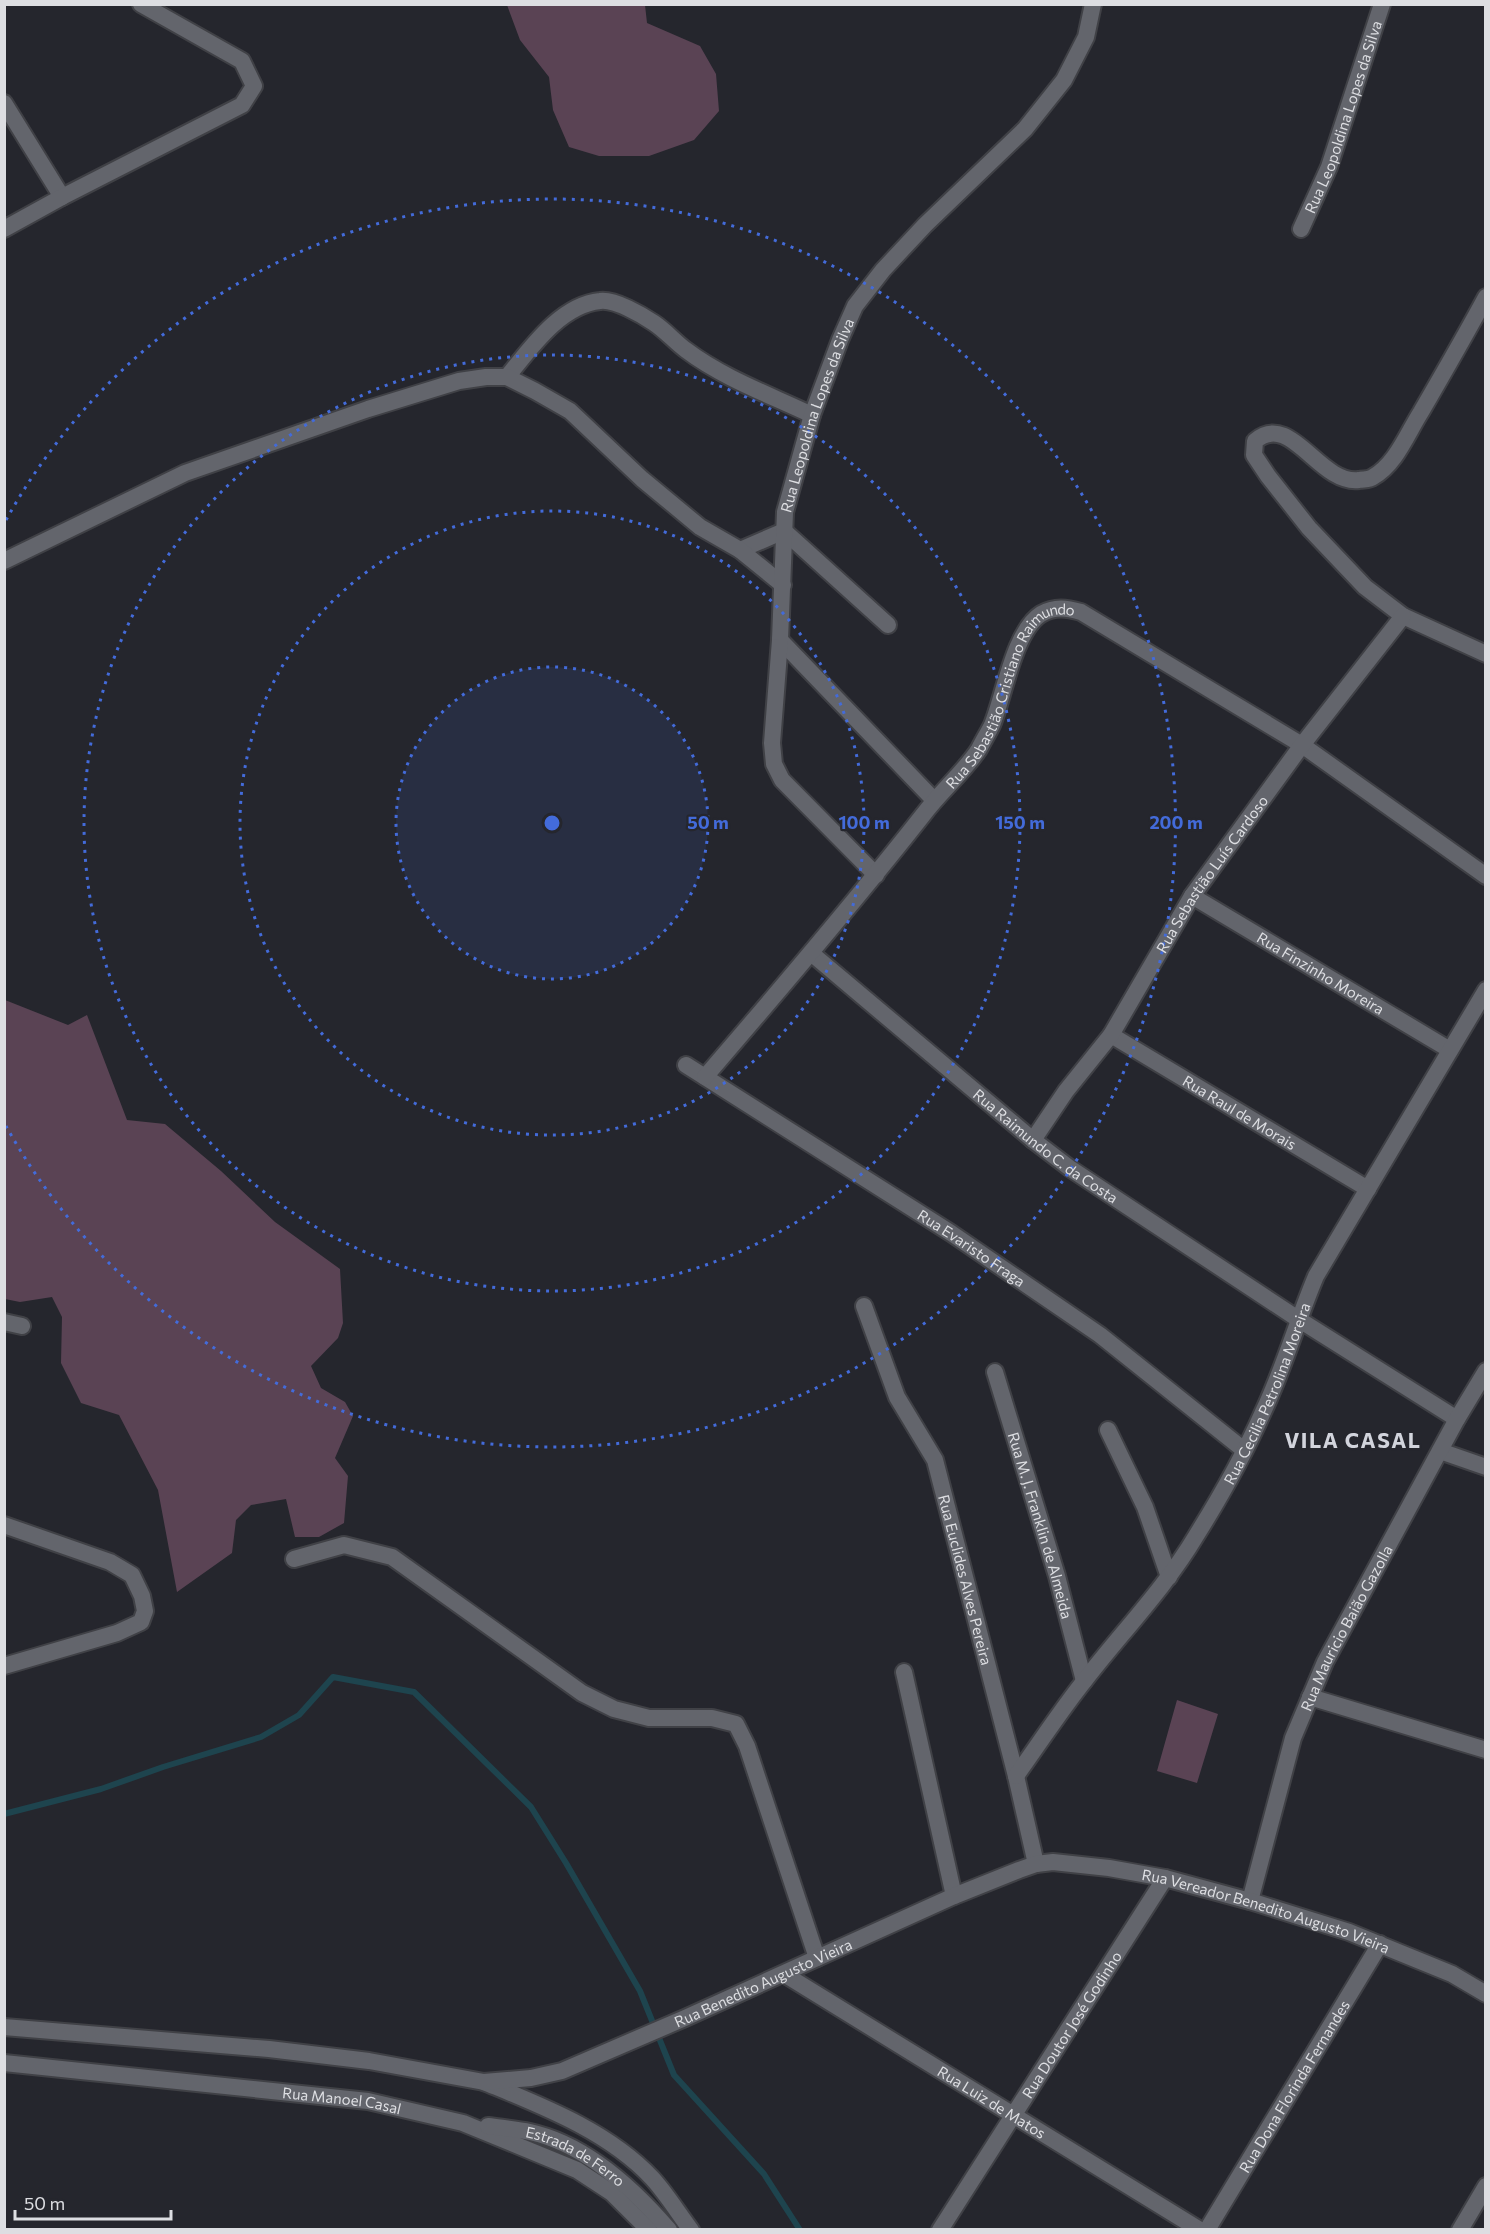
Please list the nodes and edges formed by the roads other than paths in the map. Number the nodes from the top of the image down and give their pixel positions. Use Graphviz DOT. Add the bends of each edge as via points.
graph roads {
  1 [pos="141,4"];
  2 [pos="1093,4"];
  3 [pos="1382,4"];
  4 [pos="4,103"];
  5 [pos="62,196"];
  6 [pos="4,229"];
  7 [pos="1301,229"];
  8 [pos="1485,297"];
  9 [pos="507,377"];
  10 [pos="812,415"];
  11 [pos="784,531"];
  12 [pos="740,550"];
  13 [pos="4,561"];
  14 [pos="783,585"];
  15 [pos="1403,616"];
  16 [pos="888,625"];
  17 [pos="780,640"];
  18 [pos="1485,654"];
  19 [pos="1302,745"];
  20 [pos="934,800"];
  21 [pos="876,875"];
  22 [pos="1485,876"];
  23 [pos="1192,896"];
  24 [pos="810,953"];
  25 [pos="1485,990"];
  26 [pos="1111,1035"];
  27 [pos="1450,1050"];
  28 [pos="686,1065"];
  29 [pos="705,1077"];
  30 [pos="1033,1140"];
  31 [pos="1368,1189"];
  32 [pos="864,1306"];
  33 [pos="1298,1319"];
  34 [pos="4,1322"];
  35 [pos="22,1326"];
  36 [pos="1485,1371"];
  37 [pos="995,1372"];
  38 [pos="1457,1419"];
  39 [pos="1108,1430"];
  40 [pos="1244,1450"];
  41 [pos="1440,1451"];
  42 [pos="1485,1467"];
  43 [pos="4,1525"];
  44 [pos="294,1559"];
  45 [pos="1169,1577"];
  46 [pos="4,1666"];
  47 [pos="904,1672"];
  48 [pos="1084,1681"];
  49 [pos="1310,1697"];
  50 [pos="1485,1750"];
  51 [pos="1016,1776"];
  52 [pos="1036,1864"];
  53 [pos="1165,1878"];
  54 [pos="954,1896"];
  55 [pos="1250,1901"];
  56 [pos="1380,1944"];
  57 [pos="817,1958"];
  58 [pos="784,1974"];
  59 [pos="1485,1994"];
  60 [pos="4,2027"];
  61 [pos="4,2063"];
  62 [pos="484,2082"];
  63 [pos="1013,2114"];
  64 [pos="463,2122"];
  65 [pos="1485,2186"];
  66 [pos="649,2229"];
  67 [pos="669,2229"];
  68 [pos="691,2229"];
  69 [pos="940,2229"];
  70 [pos="1200,2229"];
  71 [pos="1208,2229"];
  72 [pos="1460,2229"];
  1 -- 5 [label="street" via="242,61 254,86 242,105"];
  2 -- 10 [label="street, Rua Leopoldina Lopes da Silva" via="1086,37 1064,80 1025,129 926,225 855,306"];
  3 -- 7 [label="street, Rua Leopoldina Lopes da Silva" via="1329,167"];
  4 -- 5 [label="street"];
  5 -- 6 [label="street"];
  8 -- 15 [label="street" via="1390,463 1371,479 1350,481 1328,471 1297,443 1276,432 1263,434 1255,441 1254,455 1309,528 1365,587"];
  9 -- 10 [label="street" via="557,321 584,305 602,300 629,308 686,350"];
  9 -- 12 [label="street" via="570,411 700,527"];
  9 -- 13 [label="street" via="459,381 185,473"];
  10 -- 11 [label="street, Rua Leopoldina Lopes da Silva" via="785,512"];
  11 -- 12 [label="street"];
  11 -- 14 [label="street, Rua Leopoldina Lopes da Silva"];
  11 -- 16 [label="street"];
  12 -- 14 [label="street"];
  14 -- 17 [label="street, Rua Leopoldina Lopes da Silva"];
  15 -- 18 [label="street"];
  15 -- 19 [label="street, Rua Sebastião Luís Cardoso"];
  17 -- 20 [label="street"];
  17 -- 21 [label="street, Rua Leopoldina Lopes da Silva" via="772,743 774,764 782,780"];
  19 -- 20 [label="street, Rua Sebastião Cristiano Raimundo" via="1081,612 1056,608 1040,615 1028,627 992,725 977,751"];
  19 -- 22 [label="street, Rua Sebastião Cristiano Raimundo"];
  19 -- 23 [label="street, Rua Sebastião Luís Cardoso"];
  20 -- 21 [label="street, Rua Sebastião Cristiano Raimundo"];
  21 -- 24 [label="street, Rua Sebastião Cristiano Raimundo"];
  23 -- 26 [label="street, Rua Sebastião Luís Cardoso"];
  23 -- 27 [label="street, Rua Finzinho Moreira"];
  24 -- 29 [label="street, Rua Sebastião Cristiano Raimundo"];
  24 -- 30 [label="street, Rua Raimundo C. da Costa"];
  25 -- 27 [label="street, Rua Cecilia Petrolina Moreira"];
  26 -- 30 [label="street, Rua Sebastião Luís Cardoso"];
  26 -- 31 [label="street, Rua Raul de Morais"];
  27 -- 31 [label="street, Rua Cecilia Petrolina Moreira"];
  28 -- 29 [label="street, Rua Evaristo Fraga"];
  29 -- 40 [label="street, Rua Evaristo Fraga" via="951,1233 1090,1329"];
  30 -- 33 [label="street, Rua Raimundo C. da Costa"];
  31 -- 33 [label="street, Rua Cecilia Petrolina Moreira" via="1316,1276"];
  32 -- 51 [label="street, Rua Euclides Alves Pereira" via="897,1397 935,1460"];
  33 -- 38 [label="street, Rua Raimundo C. da Costa"];
  33 -- 40 [label="street, Rua Cecilia Petrolina Moreira" via="1285,1360"];
  34 -- 35 [label="street"];
  36 -- 38 [label="street, Rua Mauricio Baião Gazolla"];
  37 -- 48 [label="street, Rua M. J. Franklin de Almeida" via="1057,1576"];
  38 -- 41 [label="street, Rua Mauricio Baião Gazolla"];
  39 -- 45 [label="street" via="1145,1507"];
  40 -- 45 [label="street, Rua Cecilia Petrolina Moreira" via="1201,1529"];
  41 -- 42 [label="street"];
  41 -- 49 [label="street, Rua Mauricio Baião Gazolla"];
  43 -- 46 [label="street" via="110,1562 132,1575 145,1611 141,1622 117,1633"];
  44 -- 57 [label="street" via="344,1545 392,1557 582,1693 614,1709 649,1718 712,1718 736,1724 747,1746"];
  45 -- 48 [label="street, Rua Cecilia Petrolina Moreira"];
  47 -- 54 [label="street"];
  48 -- 51 [label="street, Rua Cecilia Petrolina Moreira"];
  49 -- 50 [label="street"];
  49 -- 55 [label="street, Rua Mauricio Baião Gazolla" via="1293,1738"];
  51 -- 52 [label="street, Rua Euclides Alves Pereira"];
  52 -- 53 [label="street, Rua Vereador Benedito Augusto Vieira" via="1053,1862"];
  52 -- 54 [label="street, Rua Benedito Augusto Vieira"];
  53 -- 55 [label="street, Rua Vereador Benedito Augusto Vieira"];
  53 -- 63 [label="street, Rua Doutor José Godinho"];
  54 -- 57 [label="street, Rua Benedito Augusto Vieira"];
  55 -- 56 [label="street, Rua Vereador Benedito Augusto Vieira"];
  56 -- 59 [label="street, Rua Vereador Benedito Augusto Vieira" via="1452,1974"];
  56 -- 71 [label="street, Rua Dona Florinda Fernandes"];
  57 -- 58 [label="street, Rua Benedito Augusto Vieira"];
  58 -- 62 [label="street, Rua Benedito Augusto Vieira" via="562,2071"];
  58 -- 63 [label="street, Rua Luiz de Matos"];
  60 -- 62 [label="street" via="269,2049 379,2062"];
  61 -- 64 [label="street, Rua Manoel Casal" via="368,2101"];
  62 -- 68 [label="street" via="541,2106 611,2144 652,2178"];
  63 -- 69 [label="street, Rua Doutor José Godinho"];
  63 -- 70 [label="street, Rua Luiz de Matos"];
  64 -- 66 [label="street, Rua Manoel Casal" via="577,2170 612,2193"];
  64 -- 67 [label="street, Estrada de Ferro" via="531,2132 570,2147 611,2173"];
  65 -- 72 [label="street"];
}
